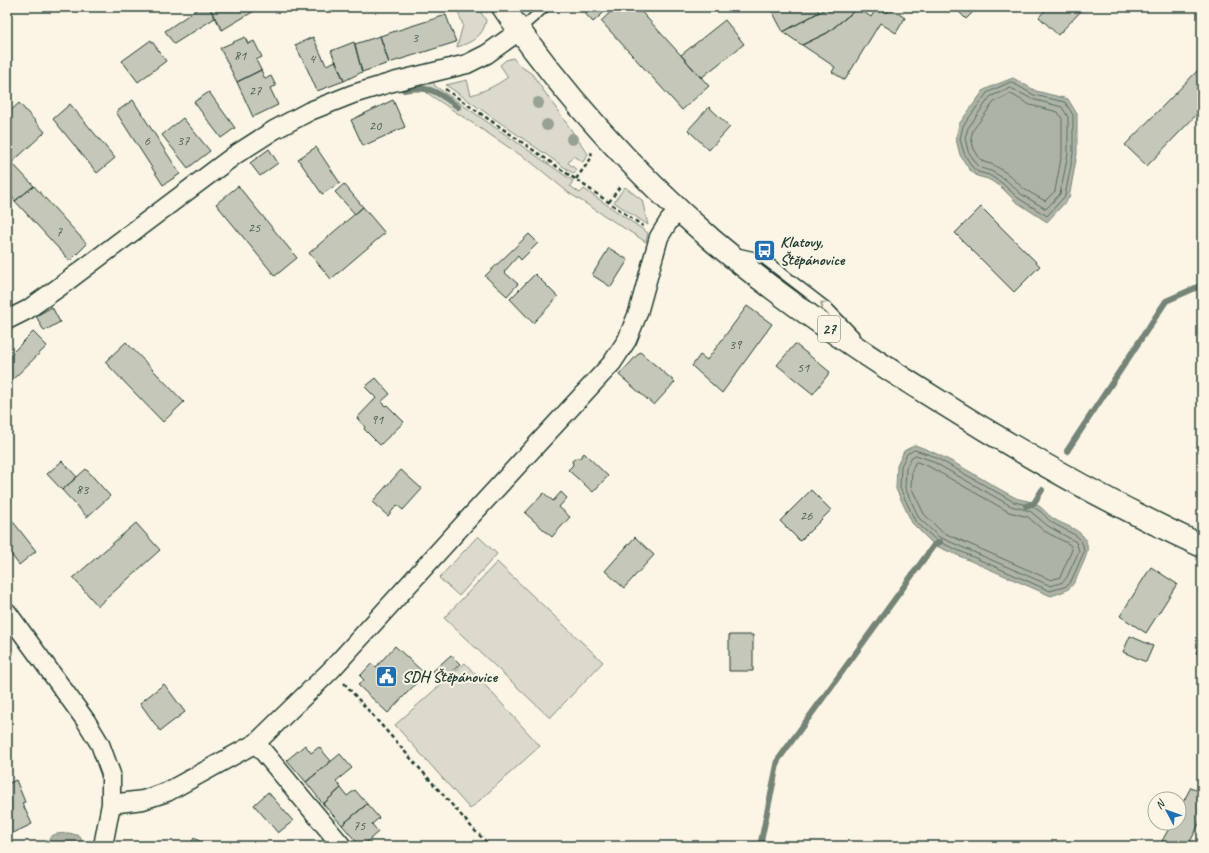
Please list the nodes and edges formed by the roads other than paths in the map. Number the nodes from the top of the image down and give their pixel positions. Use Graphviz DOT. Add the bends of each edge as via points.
graph roads {
  1 [pos="503,7"];
  2 [pos="545,7"];
  3 [pos="519,31"];
  4 [pos="679,210"];
  5 [pos="7,320"];
  6 [pos="1202,546"];
  7 [pos="7,612"];
  8 [pos="256,743"];
  9 [pos="111,804"];
  10 [pos="103,846"];
  11 [pos="342,846"];
  1 -- 3 [label="main road, 27"];
  2 -- 3 [label="lane"];
  3 -- 4 [label="main road, 27" via="590,120"];
  3 -- 5 [label="street" via="477,59 435,73 353,94 310,111 274,130 235,155 58,288 27,310"];
  4 -- 6 [label="main road, 27" via="792,302 879,363 1044,465"];
  4 -- 8 [label="street" via="659,236 638,314 627,340 612,363 332,669"];
  7 -- 9 [label="street" via="75,705 100,744 111,774"];
  8 -- 9 [label="street" via="167,792 143,800"];
  8 -- 11 [label="street"];
  9 -- 10 [label="street"];
}
